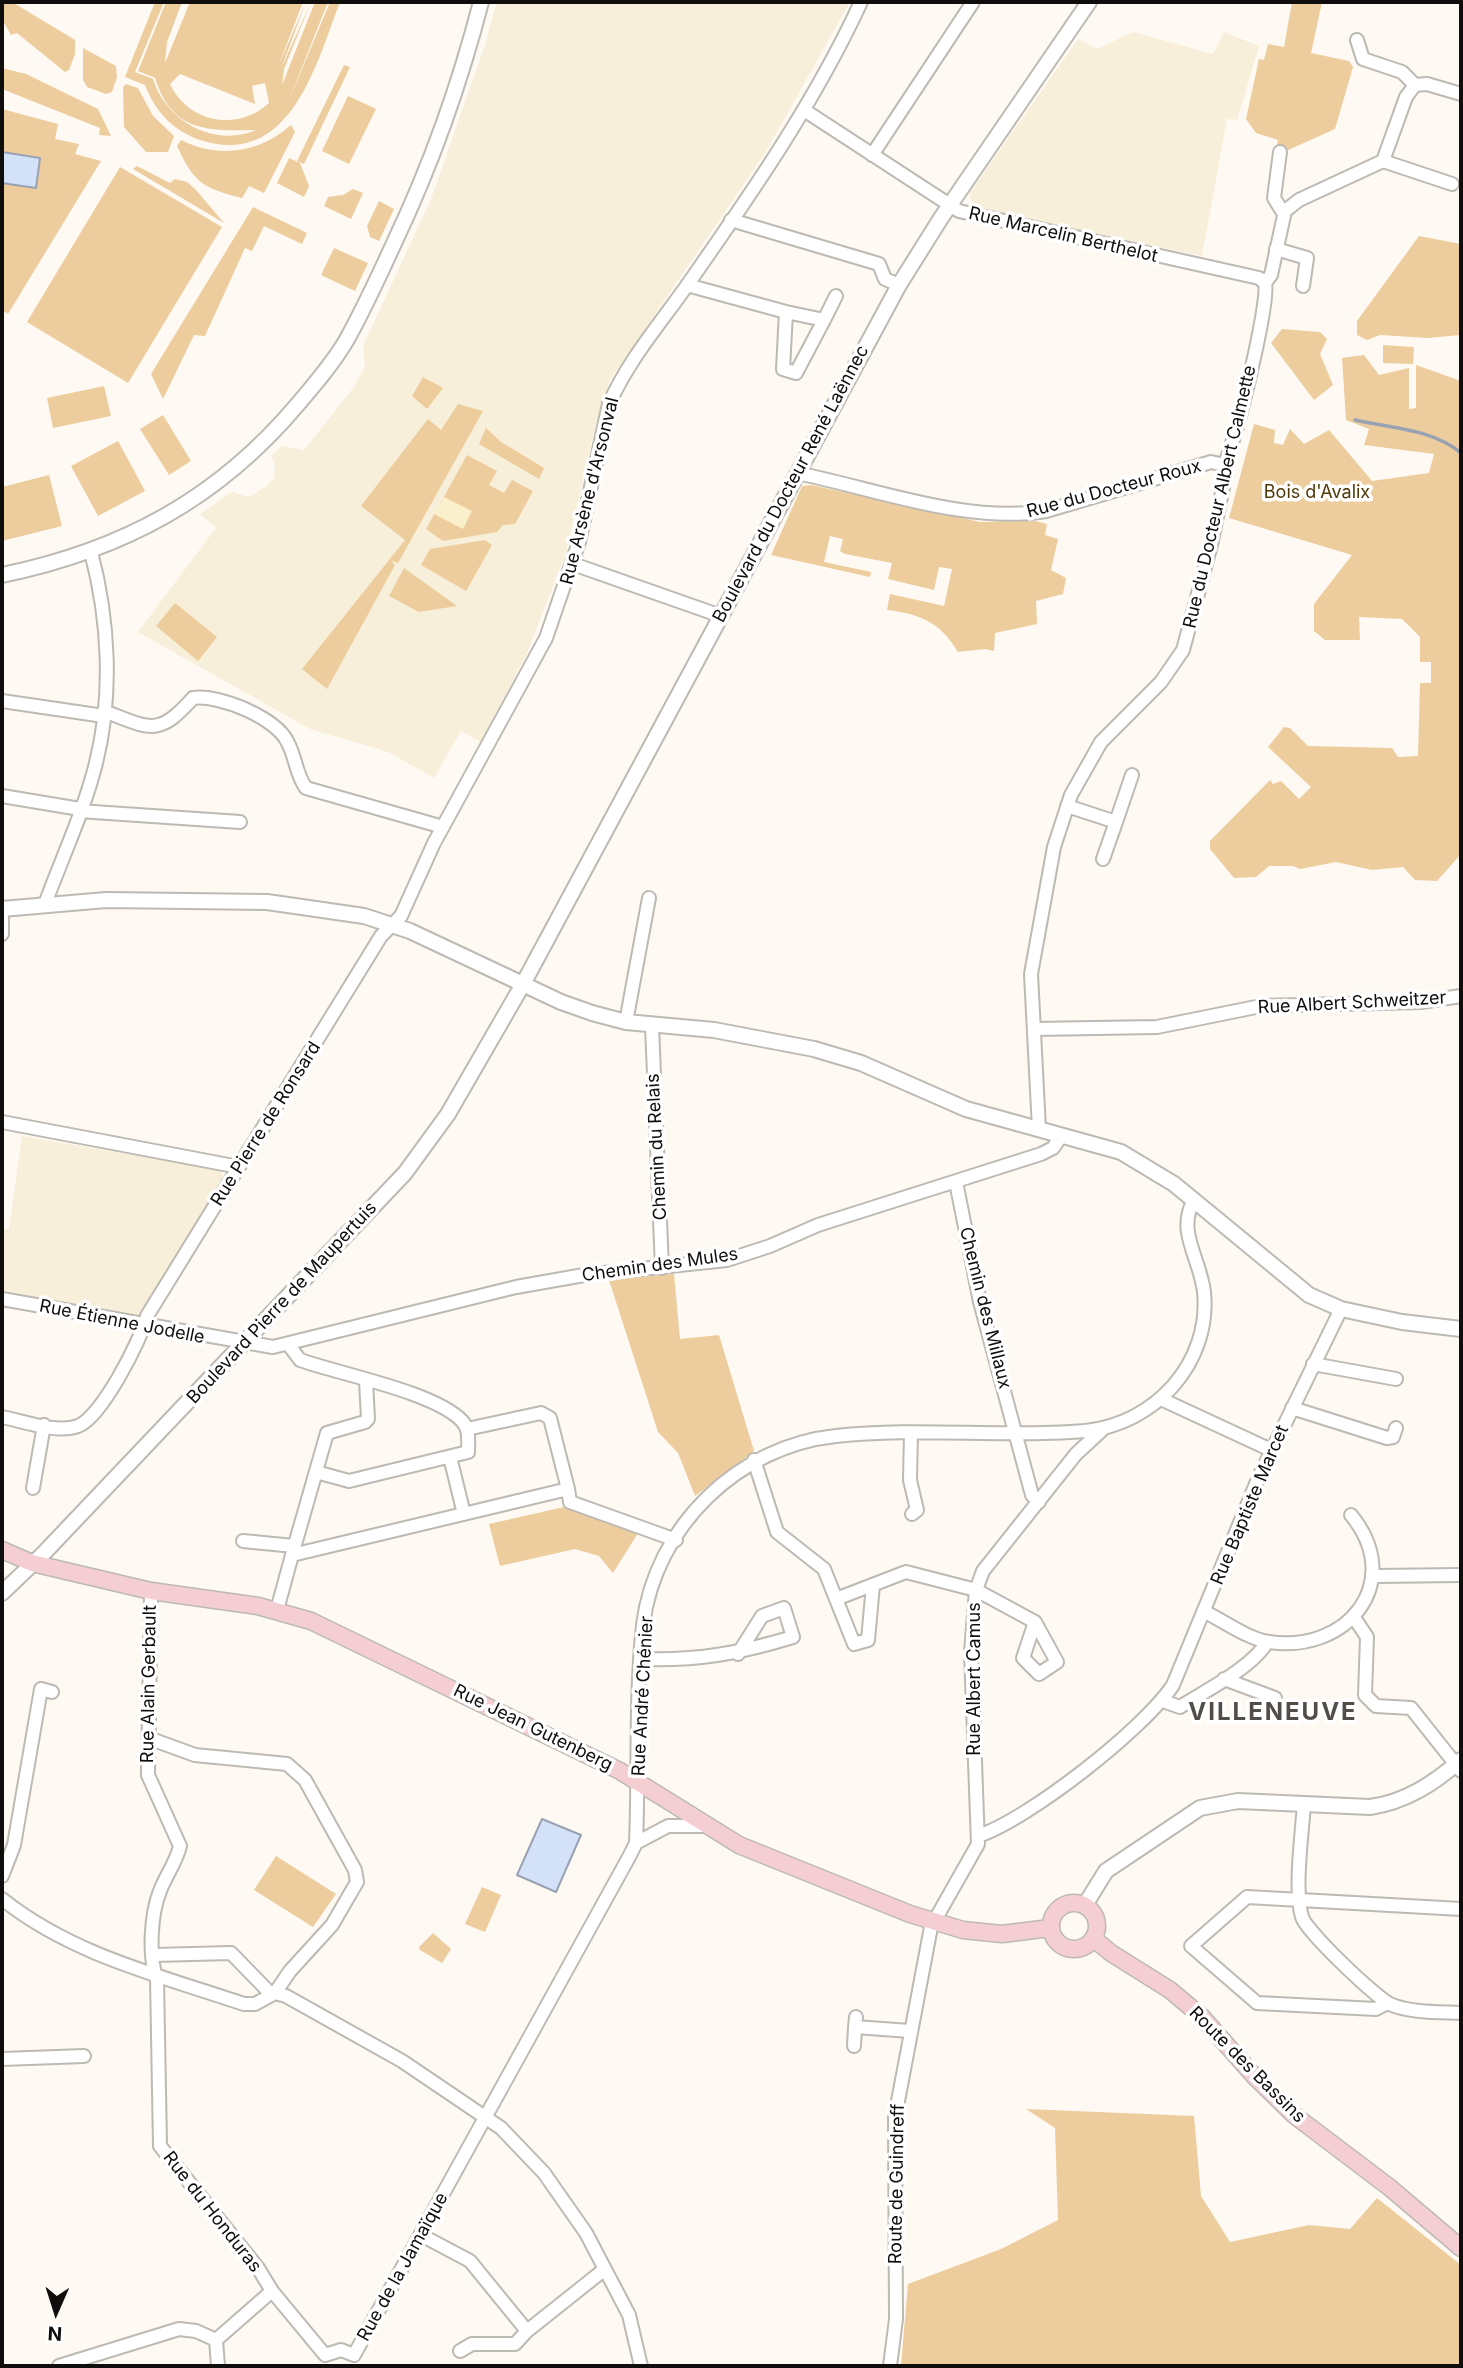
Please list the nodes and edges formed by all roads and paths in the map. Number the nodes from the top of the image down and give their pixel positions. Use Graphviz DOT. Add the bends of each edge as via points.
graph roads {
  1 [pos="481,2"];
  2 [pos="861,2"];
  3 [pos="973,2"];
  4 [pos="1089,2"];
  5 [pos="1357,40"];
  6 [pos="1415,85"];
  7 [pos="1461,94"];
  8 [pos="804,110"];
  9 [pos="1280,152"];
  10 [pos="872,155"];
  11 [pos="1383,161"];
  12 [pos="1452,184"];
  13 [pos="949,206"];
  14 [pos="1284,214"];
  15 [pos="731,220"];
  16 [pos="1276,249"];
  17 [pos="1265,283"];
  18 [pos="687,285"];
  19 [pos="899,285"];
  20 [pos="1303,286"];
  21 [pos="836,296"];
  22 [pos="786,312"];
  23 [pos="824,320"];
  24 [pos="1224,465"];
  25 [pos="797,472"];
  26 [pos="91,552"];
  27 [pos="573,564"];
  28 [pos="2,575"];
  29 [pos="721,616"];
  30 [pos="2,701"];
  31 [pos="104,714"];
  32 [pos="1132,775"];
  33 [pos="2,796"];
  34 [pos="1068,806"];
  35 [pos="79,810"];
  36 [pos="240,822"];
  37 [pos="1116,822"];
  38 [pos="443,827"];
  39 [pos="1103,859"];
  40 [pos="649,898"];
  41 [pos="139,902"];
  42 [pos="45,904"];
  43 [pos="2,909"];
  44 [pos="2,917"];
  45 [pos="392,925"];
  46 [pos="2,934"];
  47 [pos="523,984"];
  48 [pos="1461,996"];
  49 [pos="626,1022"];
  50 [pos="652,1026"];
  51 [pos="1034,1029"];
  52 [pos="2,1122"];
  53 [pos="1040,1129"];
  54 [pos="1062,1135"];
  55 [pos="239,1167"];
  56 [pos="956,1182"];
  57 [pos="1194,1200"];
  58 [pos="662,1268"];
  59 [pos="2,1299"];
  60 [pos="1340,1309"];
  61 [pos="145,1326"];
  62 [pos="1461,1329"];
  63 [pos="243,1344"];
  64 [pos="288,1344"];
  65 [pos="1313,1364"];
  66 [pos="1396,1379"];
  67 [pos="366,1381"];
  68 [pos="1161,1399"];
  69 [pos="1292,1408"];
  70 [pos="2,1417"];
  71 [pos="44,1425"];
  72 [pos="1396,1428"];
  73 [pos="467,1429"];
  74 [pos="1102,1430"];
  75 [pos="1072,1432"];
  76 [pos="911,1433"];
  77 [pos="1017,1433"];
  78 [pos="1271,1450"];
  79 [pos="1076,1454"];
  80 [pos="450,1457"];
  81 [pos="754,1460"];
  82 [pos="316,1472"];
  83 [pos="33,1488"];
  84 [pos="568,1489"];
  85 [pos="1039,1502"];
  86 [pos="464,1514"];
  87 [pos="912,1514"];
  88 [pos="1351,1515"];
  89 [pos="676,1540"];
  90 [pos="243,1541"];
  91 [pos="2,1550"];
  92 [pos="293,1550"];
  93 [pos="32,1563"];
  94 [pos="1461,1575"];
  95 [pos="1375,1576"];
  96 [pos="873,1585"];
  97 [pos="976,1590"];
  98 [pos="151,1591"];
  99 [pos="2,1593"];
  100 [pos="836,1598"];
  101 [pos="277,1610"];
  102 [pos="1205,1612"];
  103 [pos="1353,1616"];
  104 [pos="1035,1622"];
  105 [pos="1267,1642"];
  106 [pos="738,1654"];
  107 [pos="642,1659"];
  108 [pos="1224,1679"];
  109 [pos="52,1692"];
  110 [pos="1275,1698"];
  111 [pos="1163,1701"];
  112 [pos="151,1739"];
  113 [pos="1460,1765"];
  114 [pos="639,1783"];
  115 [pos="1304,1804"];
  116 [pos="706,1826"];
  117 [pos="978,1836"];
  118 [pos="636,1843"];
  119 [pos="2,1876"];
  120 [pos="2,1899"];
  121 [pos="1300,1899"];
  122 [pos="1085,1905"];
  123 [pos="1461,1909"];
  124 [pos="933,1921"];
  125 [pos="1050,1928"];
  126 [pos="1094,1939"];
  127 [pos="153,1955"];
  128 [pos="155,1974"];
  129 [pos="273,1993"];
  130 [pos="1387,2003"];
  131 [pos="1461,2013"];
  132 [pos="910,2031"];
  133 [pos="854,2046"];
  134 [pos="84,2056"];
  135 [pos="2,2059"];
  136 [pos="487,2117"];
  137 [pos="421,2235"];
  138 [pos="1461,2248"];
  139 [pos="605,2269"];
  140 [pos="272,2291"];
  141 [pos="527,2331"];
  142 [pos="216,2340"];
  143 [pos="460,2351"];
  144 [pos="60,2366"];
  145 [pos="218,2366"];
  146 [pos="642,2366"];
  147 [pos="890,2366"];
  1 -- 26 [label="street" via="410,209 346,342 284,420 240,465 201,495"];
  2 -- 8 [label="street, Rue Arsène d'Arsonval"];
  3 -- 10 [label="street"];
  4 -- 13 [label="street, Boulevard du Docteur René Laënnec"];
  5 -- 6 [label="street" via="1363,59 1402,72"];
  6 -- 7 [label="street"];
  6 -- 11 [label="street" via="1406,97"];
  8 -- 10 [label="street, Rue Marcelin Berthelot"];
  8 -- 15 [label="street, Rue Arsène d'Arsonval"];
  9 -- 14 [label="street" via="1274,198"];
  10 -- 13 [label="street, Rue Marcelin Berthelot"];
  11 -- 12 [label="street"];
  11 -- 14 [label="street" via="1299,200"];
  13 -- 17 [label="street, Rue Marcelin Berthelot" via="970,215 1259,278"];
  13 -- 19 [label="street, Boulevard du Docteur René Laënnec"];
  14 -- 16 [label="street, Rue du Docteur Albert Calmette"];
  15 -- 18 [label="street, Rue Arsène d'Arsonval"];
  15 -- 19 [label="street" via="879,264 885,279"];
  16 -- 17 [label="street, Rue du Docteur Albert Calmette"];
  16 -- 20 [label="street" via="1307,258"];
  17 -- 24 [label="street, Rue du Docteur Albert Calmette" via="1262,315"];
  18 -- 22 [label="street"];
  18 -- 27 [label="street, Rue Arsène d'Arsonval" via="634,355 609,404"];
  19 -- 25 [label="street, Boulevard du Docteur René Laënnec"];
  21 -- 23 [label="street"];
  22 -- 23 [label="street"];
  22 -- 23 [label="street" via="783,369 796,373"];
  24 -- 25 [label="street, Rue du Docteur Roux" via="1211,463 1021,515 971,511"];
  24 -- 34 [label="street, Rue du Docteur Albert Calmette" via="1211,545 1182,650 1161,682 1101,742"];
  25 -- 29 [label="street, Boulevard du Docteur René Laënnec"];
  26 -- 28 [label="street"];
  26 -- 31 [label="street" via="107,648"];
  27 -- 29 [label="street"];
  27 -- 38 [label="street, Rue Arsène d'Arsonval" via="546,638"];
  29 -- 47 [label="street, Boulevard du Docteur René Laënnec"];
  30 -- 31 [label="street"];
  31 -- 35 [label="street" via="96,763"];
  31 -- 38 [label="street" via="156,727 173,720 193,698 235,706 280,730 306,788"];
  32 -- 37 [label="street"];
  33 -- 35 [label="street"];
  34 -- 37 [label="street"];
  34 -- 51 [label="street, Rue du Docteur Albert Calmette" via="1054,846 1031,974"];
  35 -- 36 [label="street"];
  35 -- 42 [label="street"];
  37 -- 39 [label="street"];
  38 -- 45 [label="street, Rue Arsène d'Arsonval" via="401,916"];
  40 -- 49 [label="street"];
  41 -- 42 [label="street"];
  41 -- 44 [label="street"];
  41 -- 45 [label="street" via="288,904"];
  42 -- 43 [label="street"];
  44 -- 46 [label="street"];
  45 -- 47 [label="street"];
  45 -- 55 [label="street, Rue Pierre de Ronsard"];
  47 -- 49 [label="street" via="561,1002"];
  47 -- 63 [label="street, Boulevard Pierre de Maupertuis" via="448,1114 405,1173"];
  48 -- 51 [label="street, Rue Albert Schweitzer" via="1421,1003 1261,1006 1157,1027"];
  49 -- 50 [label="street"];
  50 -- 53 [label="street" via="714,1030 814,1049 861,1063 966,1108"];
  50 -- 58 [label="street, Chemin du Relais"];
  51 -- 53 [label="street, Rue du Docteur Albert Calmette"];
  52 -- 55 [label="street"];
  53 -- 54 [label="street"];
  54 -- 56 [label="street, Chemin des Mules" via="1041,1154"];
  54 -- 57 [label="street" via="1121,1152 1163,1175"];
  55 -- 61 [label="street, Rue Pierre de Ronsard"];
  56 -- 58 [label="street, Chemin des Mules" via="727,1259"];
  56 -- 77 [label="street, Chemin des Millaux" via="980,1302"];
  57 -- 60 [label="street" via="1309,1295"];
  57 -- 68 [label="street, Rue Albert Camus" via="1186,1214 1186,1227 1204,1292 1199,1341 1180,1379"];
  58 -- 64 [label="street, Chemin des Mules" via="516,1287"];
  59 -- 61 [label="street, Rue Étienne Jodelle"];
  60 -- 62 [label="street"];
  60 -- 65 [label="street, Rue Baptiste Marcet"];
  61 -- 63 [label="street, Rue Étienne Jodelle"];
  61 -- 71 [label="street, Rue Pierre de Ronsard" via="133,1354 92,1415 78,1426"];
  63 -- 64 [label="street, Chemin des Mules"];
  63 -- 93 [label="street, Boulevard Pierre de Maupertuis"];
  64 -- 67 [label="street" via="300,1360"];
  65 -- 66 [label="street"];
  65 -- 69 [label="street, Rue Baptiste Marcet"];
  67 -- 73 [label="street" via="431,1402 461,1420"];
  67 -- 82 [label="street" via="368,1419 327,1433"];
  68 -- 74 [label="street, Rue Albert Camus"];
  68 -- 78 [label="street"];
  69 -- 72 [label="street" via="1387,1438 1393,1437"];
  69 -- 78 [label="street, Rue Baptiste Marcet"];
  70 -- 71 [label="street, Rue Pierre de Ronsard"];
  71 -- 83 [label="street"];
  73 -- 80 [label="street" via="468,1452"];
  73 -- 84 [label="street" via="541,1413 550,1419"];
  74 -- 75 [label="street, Rue Albert Camus"];
  74 -- 79 [label="street, Rue Albert Camus"];
  75 -- 77 [label="street, Rue Albert Camus"];
  75 -- 79 [label="street"];
  76 -- 77 [label="street, Rue André Chénier"];
  76 -- 81 [label="street, Rue André Chénier" via="810,1440"];
  76 -- 87 [label="street" via="910,1480 917,1510"];
  77 -- 85 [label="street" via="1032,1495"];
  78 -- 102 [label="street, Rue Baptiste Marcet"];
  79 -- 85 [label="street, Rue Albert Camus"];
  80 -- 82 [label="street" via="349,1481"];
  80 -- 86 [label="street"];
  81 -- 89 [label="street, Rue André Chénier" via="710,1492"];
  81 -- 100 [label="street" via="777,1532 824,1569"];
  82 -- 92 [label="street"];
  84 -- 86 [label="street"];
  84 -- 89 [label="street" via="570,1502"];
  85 -- 97 [label="street, Rue Albert Camus" via="983,1571"];
  86 -- 92 [label="street"];
  88 -- 95 [label="street" via="1372,1549"];
  89 -- 107 [label="street, Rue André Chénier" via="650,1595"];
  90 -- 92 [label="street"];
  91 -- 93 [label="main road, Rue Jean Gutenberg"];
  92 -- 101 [label="street"];
  93 -- 98 [label="main road, Rue Jean Gutenberg"];
  93 -- 99 [label="street, Boulevard Pierre de Maupertuis"];
  94 -- 95 [label="street"];
  95 -- 103 [label="street"];
  96 -- 97 [label="street" via="906,1572"];
  96 -- 100 [label="street"];
  96 -- 100 [label="street" via="868,1640 854,1644"];
  97 -- 104 [label="street"];
  97 -- 117 [label="street, Rue Albert Camus" via="971,1679"];
  98 -- 101 [label="main road, Rue Jean Gutenberg"];
  98 -- 112 [label="street, Rue Alain Gerbault"];
  101 -- 114 [label="main road, Rue Jean Gutenberg" via="394,1660"];
  102 -- 105 [label="street"];
  102 -- 111 [label="street, Rue Baptiste Marcet"];
  103 -- 105 [label="street" via="1316,1642"];
  103 -- 113 [label="street" via="1367,1637 1365,1695 1376,1706 1411,1708"];
  105 -- 108 [label="street"];
  106 -- 106 [label="street" via="793,1637 784,1608 762,1616"];
  106 -- 107 [label="street"];
  107 -- 114 [label="street, Rue André Chénier"];
  108 -- 110 [label="street"];
  108 -- 111 [label="street" via="1180,1707"];
  109 -- 119 [label="street" via="41,1689 14,1845"];
  111 -- 117 [label="street, Rue Baptiste Marcet" via="1132,1732 1071,1778 1015,1818"];
  112 -- 127 [label="street, Rue Alain Gerbault" via="148,1775 180,1846 159,1892"];
  112 -- 129 [label="street" via="195,1755 286,1764 305,1780 355,1870 357,1882 332,1924"];
  113 -- 115 [label="street" via="1389,1805"];
  114 -- 116 [label="main road, Rue Jean Gutenberg"];
  114 -- 118 [label="street, Rue André Chénier"];
  115 -- 121 [label="street"];
  115 -- 122 [label="street" via="1238,1801 1200,1808 1106,1871"];
  116 -- 118 [label="street" via="668,1826"];
  116 -- 124 [label="main road, Rue Jean Gutenberg" via="738,1846"];
  117 -- 124 [label="street" via="974,1854"];
  118 -- 136 [label="street, Rue André Chénier"];
  120 -- 128 [label="street" via="83,1949"];
  121 -- 123 [label="street"];
  121 -- 130 [label="street" via="1302,1918 1313,1935"];
  121 -- 130 [label="street" via="1247,1897 1191,1946 1257,2003 1369,2009"];
  122 -- 125 [label="main road" via="1060,1907"];
  122 -- 126 [label="main road" via="1097,1923"];
  124 -- 125 [label="main road, Rue Jean Gutenberg" via="982,1933"];
  124 -- 132 [label="street, Route de Guindreff"];
  125 -- 126 [label="main road" via="1055,1941 1067,1949 1082,1948"];
  126 -- 138 [label="main road, Route des Bassins" via="1194,2010 1294,2115"];
  127 -- 128 [label="street, Rue Alain Gerbault"];
  127 -- 129 [label="street" via="231,1953"];
  128 -- 129 [label="street" via="244,2004 255,2004"];
  128 -- 140 [label="street, Rue du Honduras" via="160,2146"];
  129 -- 136 [label="street" via="402,2061"];
  130 -- 131 [label="street" via="1404,2009"];
  132 -- 133 [label="street" via="856,2022"];
  132 -- 147 [label="street, Route de Guindreff" via="895,2117 896,2319"];
  134 -- 135 [label="street"];
  136 -- 137 [label="street, Rue de la Jamaïque"];
  136 -- 139 [label="street" via="544,2173"];
  137 -- 140 [label="street, Rue de la Jamaïque" via="354,2355 341,2350 325,2355"];
  137 -- 141 [label="street" via="470,2261"];
  139 -- 141 [label="street"];
  139 -- 146 [label="street" via="629,2315"];
  140 -- 142 [label="street, Rue du Honduras"];
  141 -- 143 [label="street" via="515,2344 472,2344"];
  142 -- 144 [label="street" via="179,2329"];
  142 -- 145 [label="street"];
}
